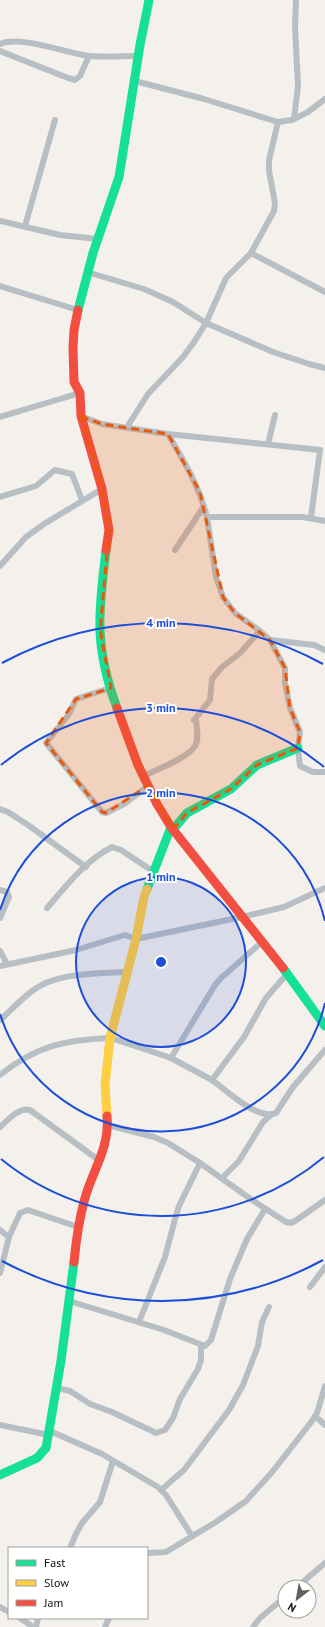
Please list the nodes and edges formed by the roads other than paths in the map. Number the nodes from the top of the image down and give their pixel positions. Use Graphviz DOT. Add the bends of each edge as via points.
graph roads {
  1 [pos="149,0"];
  2 [pos="296,0"];
  3 [pos="0,44"];
  4 [pos="0,50"];
  5 [pos="89,56"];
  6 [pos="138,56"];
  7 [pos="135,81"];
  8 [pos="325,99"];
  9 [pos="294,119"];
  10 [pos="55,120"];
  11 [pos="278,122"];
  12 [pos="0,221"];
  13 [pos="25,226"];
  14 [pos="98,239"];
  15 [pos="251,253"];
  16 [pos="87,272"];
  17 [pos="0,286"];
  18 [pos="325,292"];
  19 [pos="78,310"];
  20 [pos="206,323"];
  21 [pos="325,368"];
  22 [pos="80,393"];
  23 [pos="275,415"];
  24 [pos="81,416"];
  25 [pos="0,417"];
  26 [pos="127,427"];
  27 [pos="168,434"];
  28 [pos="268,444"];
  29 [pos="322,450"];
  30 [pos="102,489"];
  31 [pos="0,498"];
  32 [pos="82,500"];
  33 [pos="204,506"];
  34 [pos="207,517"];
  35 [pos="311,517"];
  36 [pos="325,520"];
  37 [pos="175,550"];
  38 [pos="0,566"];
  39 [pos="260,631"];
  40 [pos="270,640"];
  41 [pos="325,650"];
  42 [pos="110,688"];
  43 [pos="298,748"];
  44 [pos="325,772"];
  45 [pos="143,776"];
  46 [pos="148,786"];
  47 [pos="0,809"];
  48 [pos="171,827"];
  49 [pos="86,867"];
  50 [pos="154,872"];
  51 [pos="325,888"];
  52 [pos="0,890"];
  53 [pos="47,908"];
  54 [pos="242,917"];
  55 [pos="0,918"];
  56 [pos="136,939"];
  57 [pos="262,942"];
  58 [pos="0,951"];
  59 [pos="7,964"];
  60 [pos="0,966"];
  61 [pos="128,972"];
  62 [pos="287,974"];
  63 [pos="0,1020"];
  64 [pos="325,1026"];
  65 [pos="111,1038"];
  66 [pos="325,1050"];
  67 [pos="170,1058"];
  68 [pos="0,1075"];
  69 [pos="212,1080"];
  70 [pos="271,1115"];
  71 [pos="108,1125"];
  72 [pos="0,1126"];
  73 [pos="100,1161"];
  74 [pos="200,1163"];
  75 [pos="222,1178"];
  76 [pos="325,1200"];
  77 [pos="265,1209"];
  78 [pos="78,1227"];
  79 [pos="0,1230"];
  80 [pos="9,1236"];
  81 [pos="325,1267"];
  82 [pos="0,1273"];
  83 [pos="310,1287"];
  84 [pos="69,1301"];
  85 [pos="269,1307"];
  86 [pos="139,1322"];
  87 [pos="201,1345"];
  88 [pos="325,1386"];
  89 [pos="57,1388"];
  90 [pos="315,1416"];
  91 [pos="0,1425"];
  92 [pos="325,1425"];
  93 [pos="49,1433"];
  94 [pos="113,1461"];
  95 [pos="0,1475"];
  96 [pos="161,1490"];
  97 [pos="192,1536"];
  98 [pos="70,1547"];
  99 [pos="148,1553"];
  100 [pos="325,1563"];
  101 [pos="306,1579"];
  102 [pos="277,1604"];
  103 [pos="21,1619"];
  104 [pos="33,1627"];
  105 [pos="253,1627"];
  1 -- 6 [label="street"];
  2 -- 9 [label="street" via="298,86"];
  3 -- 5 [label="street" via="22,42"];
  4 -- 5 [label="street" via="75,80 80,76"];
  5 -- 6 [label="street"];
  6 -- 7 [label="street"];
  7 -- 11 [label="street"];
  7 -- 14 [label="street" via="119,177"];
  8 -- 9 [label="street"];
  9 -- 11 [label="street"];
  10 -- 13 [label="street"];
  11 -- 15 [label="street" via="268,171 274,211"];
  12 -- 13 [label="street"];
  13 -- 14 [label="street" via="60,235"];
  14 -- 16 [label="street"];
  15 -- 18 [label="street"];
  15 -- 20 [label="street" via="226,278"];
  16 -- 19 [label="street"];
  16 -- 20 [label="street" via="144,289 173,302"];
  17 -- 19 [label="street"];
  19 -- 22 [label="street" via="73,348 74,382"];
  20 -- 21 [label="street" via="273,352"];
  20 -- 26 [label="street" via="183,357 148,394"];
  22 -- 24 [label="street"];
  22 -- 25 [label="street"];
  23 -- 28 [label="street"];
  24 -- 26 [label="street" via="102,424"];
  24 -- 30 [label="street"];
  26 -- 27 [label="street"];
  27 -- 28 [label="street"];
  27 -- 33 [label="street" via="187,464"];
  28 -- 29 [label="street"];
  29 -- 35 [label="street"];
  30 -- 32 [label="street"];
  30 -- 42 [label="street" via="109,530 100,630"];
  31 -- 32 [label="street" via="36,486 55,470 72,474"];
  32 -- 38 [label="street" via="26,537"];
  33 -- 34 [label="street"];
  33 -- 37 [label="street"];
  34 -- 35 [label="street"];
  34 -- 39 [label="street" via="216,577 223,597 235,613"];
  35 -- 36 [label="street"];
  39 -- 40 [label="street"];
  39 -- 45 [label="street" via="212,679 210,700 194,720 198,730 197,742 192,750"];
  40 -- 41 [label="street" via="314,645"];
  40 -- 43 [label="street" via="285,668 290,708 300,732"];
  42 -- 45 [label="street"];
  42 -- 46 [label="street" via="76,700 46,743 106,814"];
  43 -- 44 [label="street" via="300,766 313,772"];
  43 -- 48 [label="street" via="257,765 236,785 187,813 176,826"];
  45 -- 46 [label="street"];
  46 -- 48 [label="street"];
  47 -- 49 [label="street" via="28,825"];
  48 -- 50 [label="street"];
  48 -- 54 [label="street"];
  49 -- 50 [label="street" via="101,852 112,847 121,850"];
  49 -- 53 [label="street"];
  50 -- 56 [label="street" via="144,897"];
  51 -- 54 [label="street" via="284,907"];
  52 -- 55 [label="street" via="7,892 9,897"];
  54 -- 56 [label="street"];
  54 -- 57 [label="street"];
  56 -- 59 [label="street" via="125,935 76,950"];
  56 -- 61 [label="street"];
  57 -- 62 [label="street"];
  57 -- 67 [label="street" via="215,985"];
  58 -- 59 [label="street"];
  59 -- 60 [label="street"];
  61 -- 63 [label="street" via="88,973 39,986"];
  61 -- 65 [label="street"];
  62 -- 64 [label="street"];
  62 -- 69 [label="street" via="266,998 244,1037"];
  65 -- 67 [label="street"];
  65 -- 68 [label="street" via="72,1041 45,1048 31,1053"];
  65 -- 71 [label="street" via="105,1085"];
  66 -- 70 [label="street" via="293,1086 276,1113"];
  67 -- 69 [label="street"];
  69 -- 70 [label="street" via="254,1110"];
  70 -- 75 [label="street" via="263,1122 239,1160"];
  71 -- 73 [label="street"];
  71 -- 74 [label="street" via="168,1143"];
  72 -- 73 [label="street" via="26,1108"];
  73 -- 78 [label="street" via="85,1197"];
  74 -- 75 [label="street"];
  74 -- 86 [label="street" via="179,1206 165,1257"];
  75 -- 77 [label="street"];
  76 -- 77 [label="street" via="291,1223"];
  77 -- 87 [label="street" via="247,1239 230,1279 212,1340 206,1346"];
  78 -- 80 [label="street" via="28,1210 20,1213"];
  78 -- 84 [label="street"];
  79 -- 80 [label="street"];
  80 -- 82 [label="street"];
  81 -- 83 [label="street"];
  84 -- 86 [label="street"];
  84 -- 89 [label="street"];
  85 -- 96 [label="street" via="243,1385 229,1410 184,1470"];
  86 -- 87 [label="street"];
  87 -- 89 [label="street" via="198,1369 165,1430 156,1433 90,1404 70,1391"];
  88 -- 90 [label="street"];
  89 -- 93 [label="street"];
  90 -- 92 [label="street"];
  90 -- 97 [label="street" via="273,1471 246,1501"];
  91 -- 93 [label="street"];
  93 -- 94 [label="street" via="102,1454"];
  93 -- 95 [label="street" via="46,1448 37,1458"];
  94 -- 96 [label="street"];
  94 -- 98 [label="street" via="100,1502 82,1523"];
  96 -- 97 [label="street"];
  97 -- 99 [label="street" via="166,1552"];
  100 -- 101 [label="street"];
  102 -- 105 [label="street"];
  103 -- 104 [label="street"];
}
